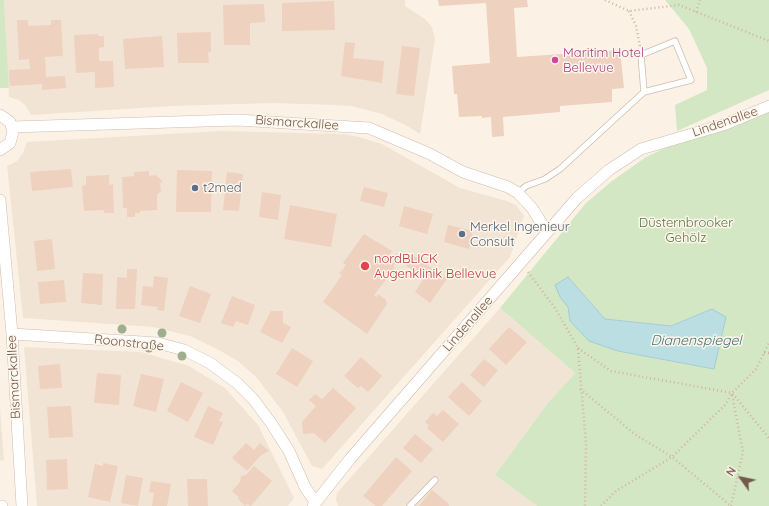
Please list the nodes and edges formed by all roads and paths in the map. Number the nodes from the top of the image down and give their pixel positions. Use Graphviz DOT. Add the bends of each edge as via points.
graph roads {
  1 [pos="605,0"];
  2 [pos="700,0"];
  3 [pos="629,11"];
  4 [pos="696,12"];
  5 [pos="769,41"];
  6 [pos="642,56"];
  7 [pos="644,92"];
  8 [pos="769,106"];
  9 [pos="0,115"];
  10 [pos="12,127"];
  11 [pos="0,150"];
  12 [pos="518,193"];
  13 [pos="0,200"];
  14 [pos="548,232"];
  15 [pos="521,264"];
  16 [pos="12,334"];
  17 [pos="769,343"];
  18 [pos="578,348"];
  19 [pos="764,353"];
  20 [pos="769,353"];
  21 [pos="580,389"];
  22 [pos="732,393"];
  23 [pos="769,438"];
  24 [pos="672,457"];
  25 [pos="435,480"];
  26 [pos="314,504"];
  27 [pos="22,506"];
  28 [pos="410,506"];
  29 [pos="585,506"];
  30 [pos="601,506"];
  31 [pos="731,506"];
  1 -- 3 [label="path"];
  2 -- 4 [label="path"];
  3 -- 4 [label="path" via="679,5"];
  3 -- 6 [label="path" via="636,26"];
  4 -- 5 [label="path"];
  6 -- 7 [label="lane"];
  6 -- 7 [label="lane" via="675,41 691,80"];
  7 -- 12 [label="lane" via="560,169 545,179 526,186"];
  8 -- 14 [label="street, Lindenallee" via="726,124 641,149 609,170 582,194"];
  9 -- 10 [label="street" via="6,118"];
  10 -- 11 [label="street" via="10,143"];
  10 -- 12 [label="street, Bismarckallee" via="237,120 369,128 430,154 463,172 508,187"];
  12 -- 14 [label="street, Bismarckallee"];
  13 -- 16 [label="street, Bismarckallee"];
  14 -- 15 [label="street, Lindenallee"];
  15 -- 18 [label="path" via="555,308"];
  15 -- 26 [label="street, Lindenallee" via="350,459"];
  16 -- 26 [label="street, Roonstraße" via="158,343 184,350 210,363 237,383 272,423 289,451"];
  16 -- 27 [label="street, Bismarckallee"];
  17 -- 19 [label="path"];
  18 -- 21 [label="path"];
  18 -- 22 [label="path" via="611,371"];
  19 -- 20 [label="path"];
  19 -- 22 [label="path" via="756,369"];
  21 -- 24 [label="path" via="636,435"];
  21 -- 29 [label="path" via="586,444"];
  22 -- 23 [label="path"];
  22 -- 24 [label="path" via="725,405"];
  22 -- 31 [label="path" via="743,452"];
  24 -- 30 [label="path" via="616,491"];
  24 -- 31 [label="path"];
  25 -- 28 [label="lane"];
}
